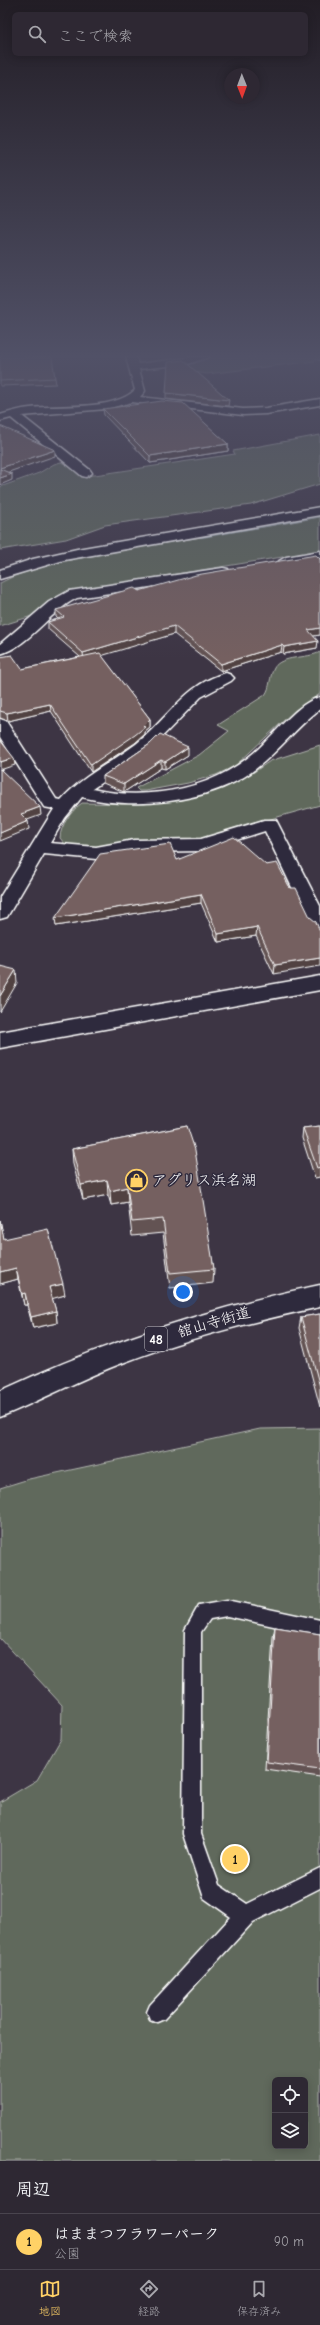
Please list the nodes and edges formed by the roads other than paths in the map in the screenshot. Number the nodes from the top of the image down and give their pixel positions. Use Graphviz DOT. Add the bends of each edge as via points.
graph roads {
  1 [pos="67,458"];
  2 [pos="86,473"];
  3 [pos="320,511"];
  4 [pos="320,555"];
  5 [pos="269,564"];
  6 [pos="240,569"];
  7 [pos="0,574"];
  8 [pos="0,650"];
  9 [pos="226,678"];
  10 [pos="320,702"];
  11 [pos="0,724"];
  12 [pos="78,791"];
  13 [pos="64,806"];
  14 [pos="38,848"];
  15 [pos="0,913"];
  16 [pos="320,925"];
  17 [pos="320,983"];
  18 [pos="0,1040"];
  19 [pos="320,1296"];
  20 [pos="0,1404"];
  21 [pos="320,1628"];
  22 [pos="320,1878"];
  23 [pos="246,1915"];
  24 [pos="157,2012"];
  1 -- 2 [label="street"];
  3 -- 7 [label="street" via="53,558"];
  4 -- 5 [label="street"];
  6 -- 8 [label="street" via="74,594 56,603 23,636"];
  9 -- 12 [label="street" via="195,694 143,747"];
  10 -- 12 [label="street" via="288,727 259,758 243,770 222,780 192,789 143,798 109,798"];
  11 -- 13 [label="street" via="50,803"];
  12 -- 13 [label="street"];
  13 -- 14 [label="street"];
  14 -- 15 [label="street"];
  14 -- 16 [label="street" via="96,853 134,846 202,844 270,824"];
  17 -- 18 [label="street"];
  19 -- 20 [label="street, 舘山寺街道 / 48" via="238,1314 137,1345"];
  21 -- 23 [label="lane" via="227,1608 205,1611 193,1630 192,1834 211,1891"];
  22 -- 23 [label="lane"];
  23 -- 24 [label="lane"];
}
